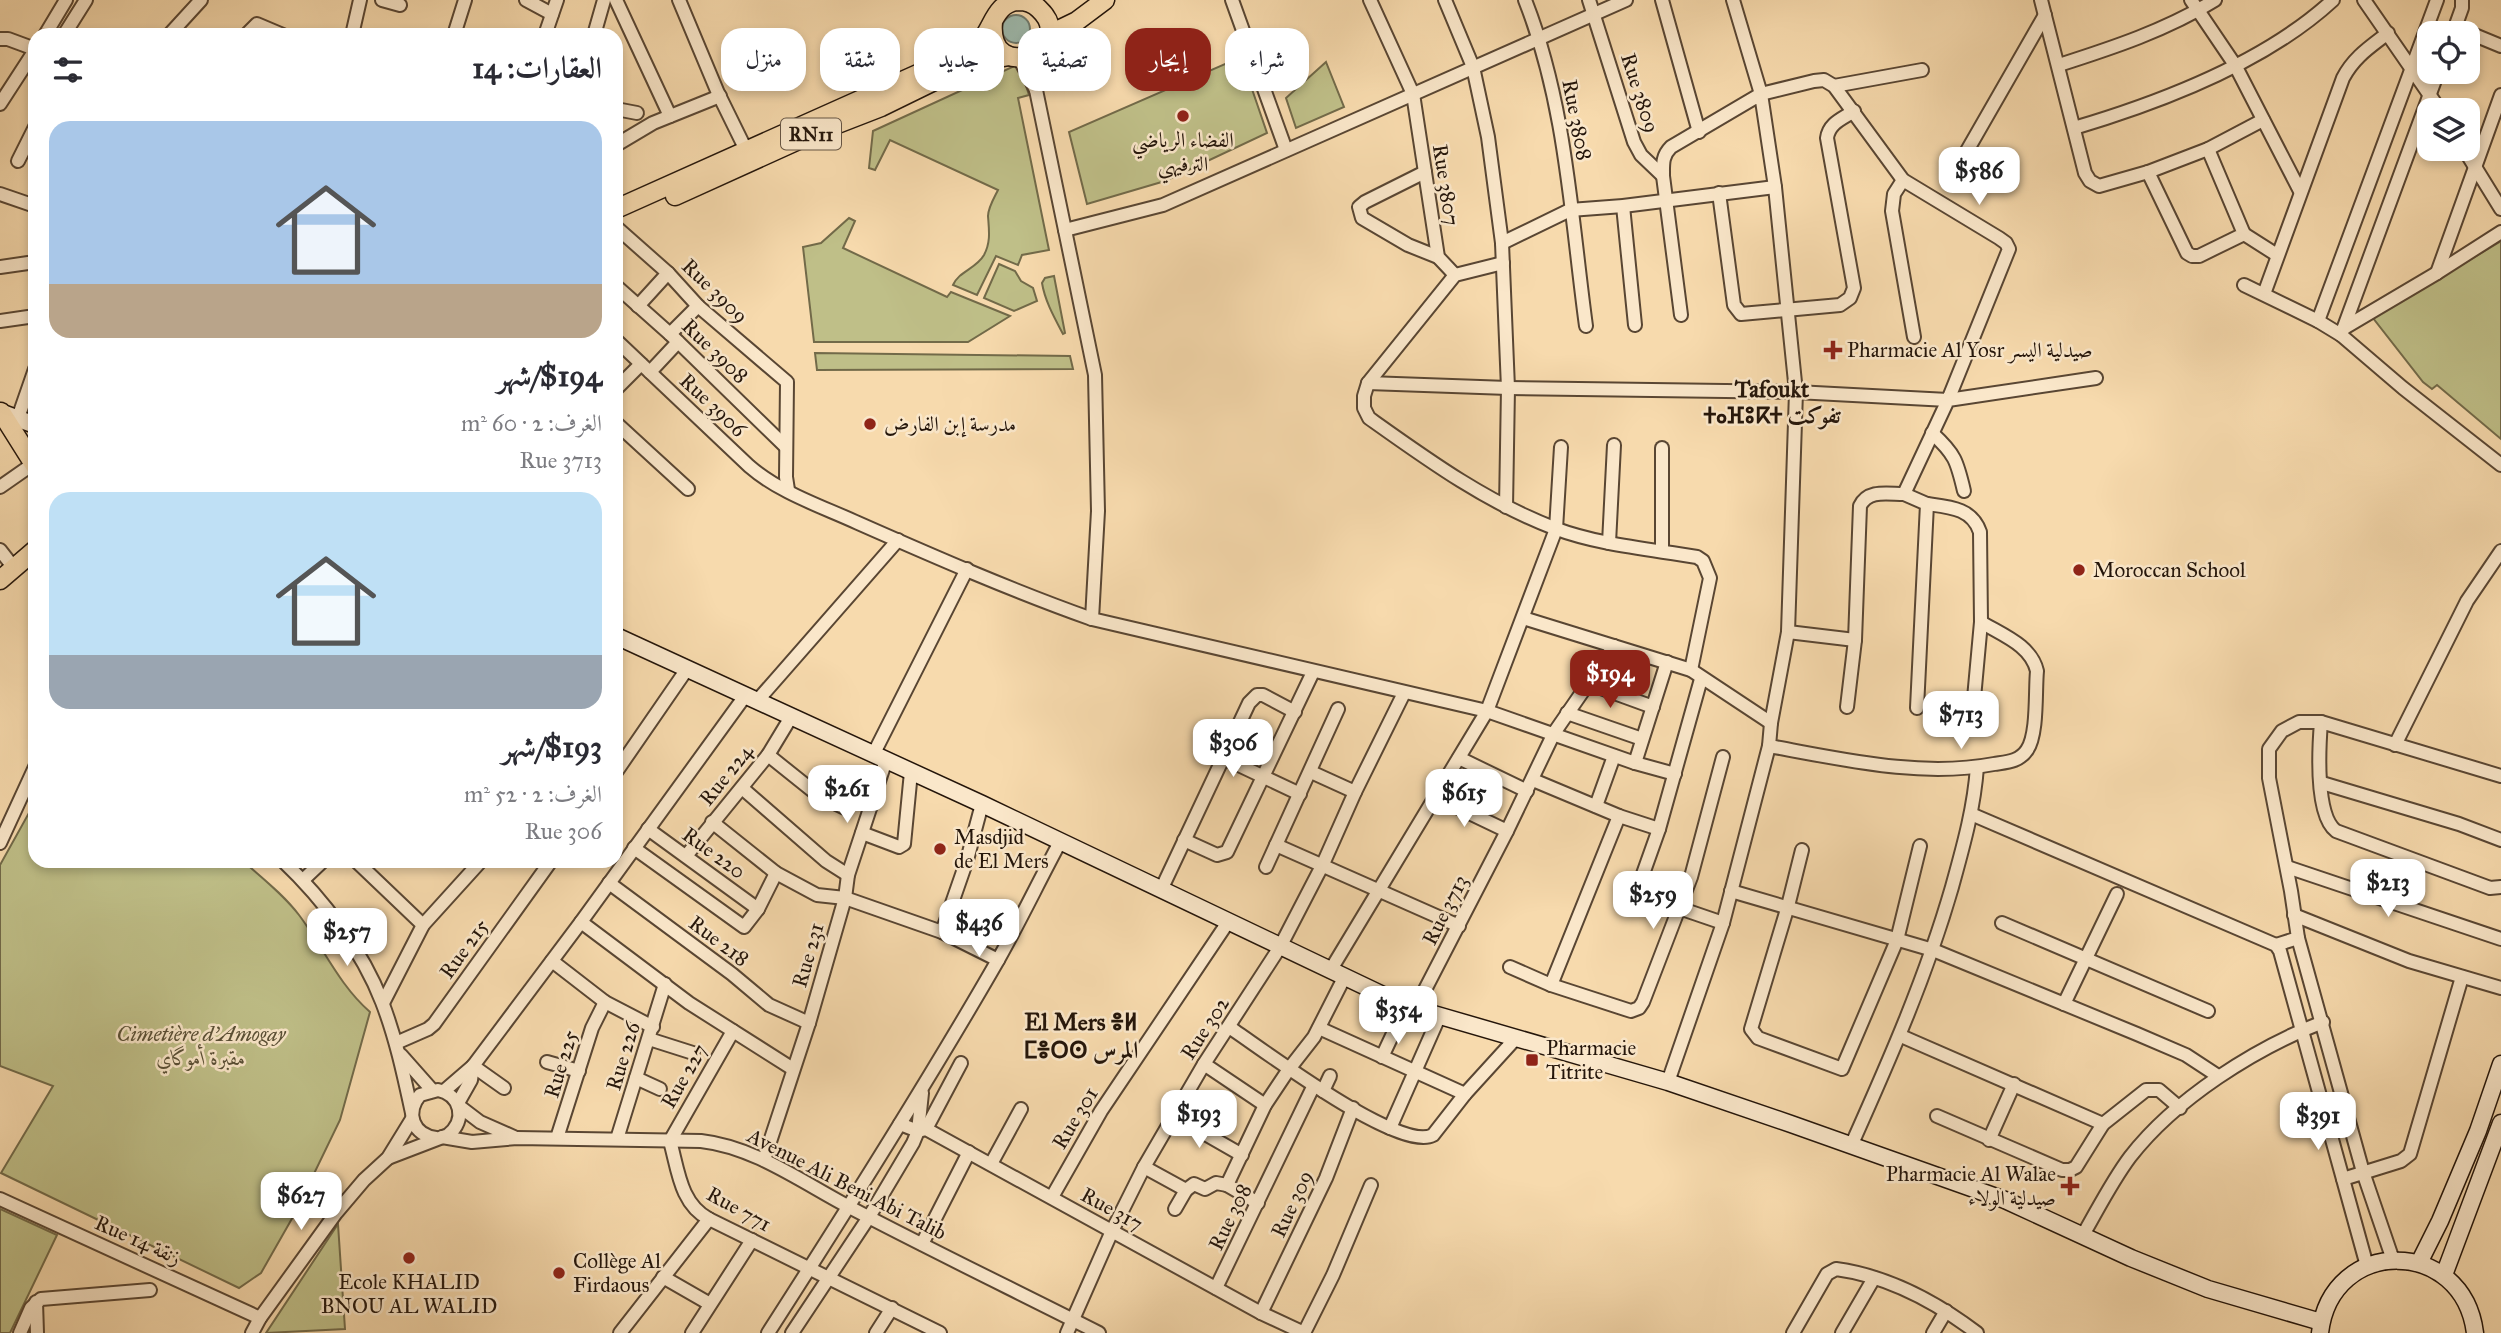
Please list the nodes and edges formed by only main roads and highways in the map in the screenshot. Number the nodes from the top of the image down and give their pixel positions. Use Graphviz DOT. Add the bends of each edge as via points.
graph roads {
  1 [pos="1052,0"];
  2 [pos="1105,0"];
  3 [pos="1021,2"];
  4 [pos="995,11"];
  5 [pos="1045,28"];
  6 [pos="1066,28"];
  7 [pos="1014,57"];
  8 [pos="1018,57"];
  9 [pos="623,206"];
  10 [pos="623,218"];
  11 [pos="19,419"];
  12 [pos="28,447"];
  13 [pos="28,557"];
  14 [pos="0,580"];
  1 -- 3 [label="main road, RN11"];
  2 -- 6 [label="main road, RN11"];
  3 -- 4 [label="main road, RN11"];
  3 -- 5 [label="main road" via="1046,18"];
  4 -- 7 [label="main road" via="995,42"];
  4 -- 9 [label="main road, RN11" via="978,45 967,52"];
  7 -- 8 [label="main road, RN11"];
  7 -- 10 [label="main road, RN11" via="971,63 881,107"];
  11 -- 12 [label="main road"];
  13 -- 14 [label="main road"];
}
